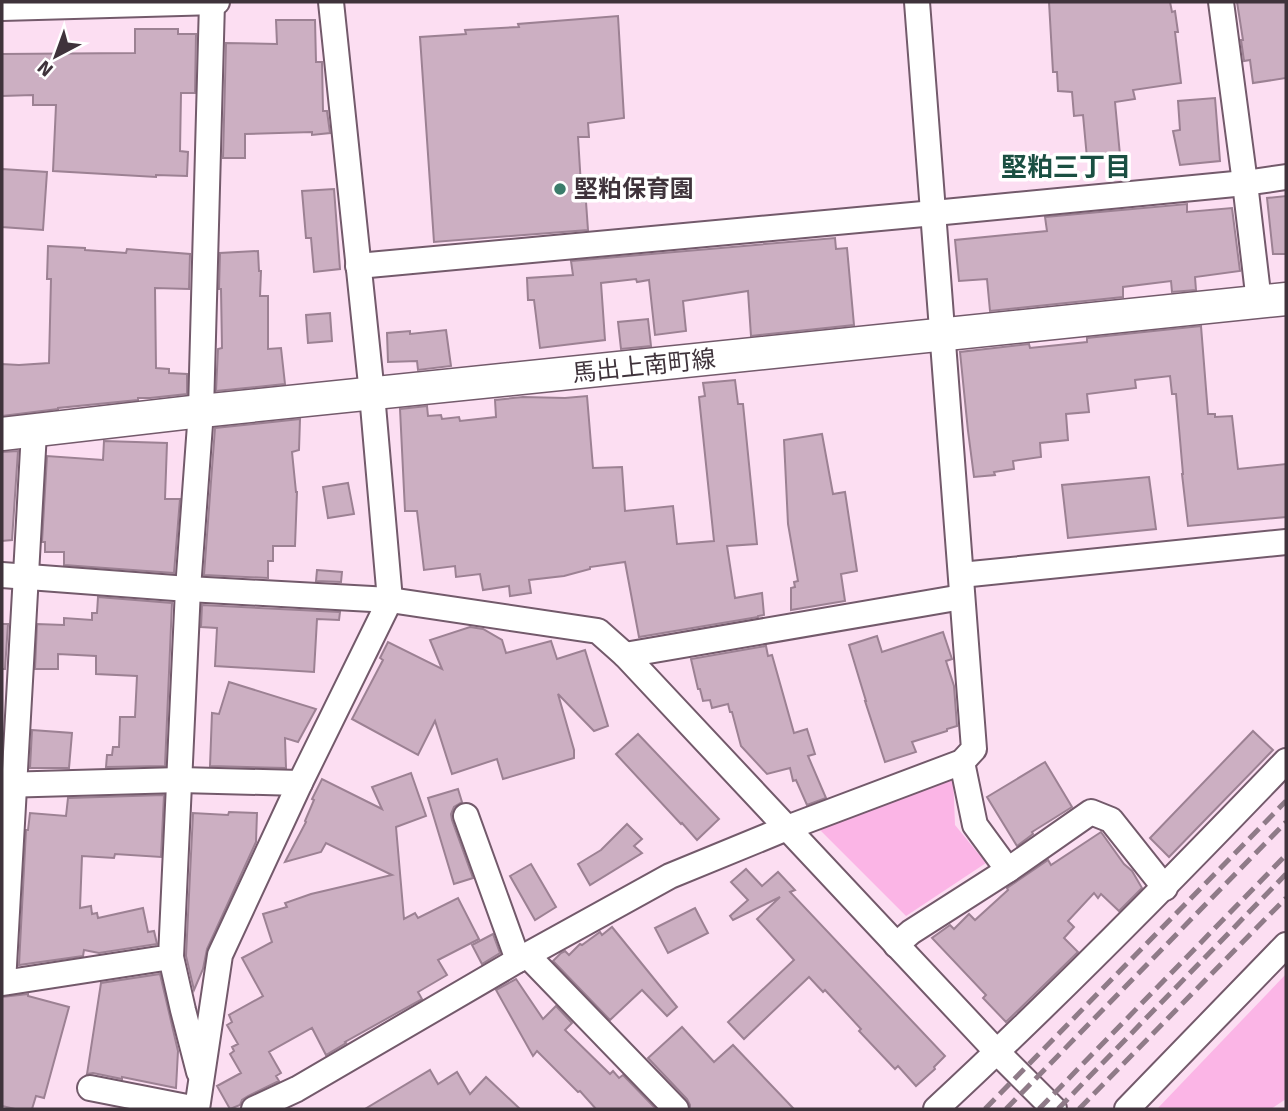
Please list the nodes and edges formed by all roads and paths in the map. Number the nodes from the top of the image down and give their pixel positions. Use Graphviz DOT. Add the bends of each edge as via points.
graph roads {
  1 [pos="214,2"];
  2 [pos="331,2"];
  3 [pos="917,2"];
  4 [pos="1221,2"];
  5 [pos="2,8"];
  6 [pos="1286,177"];
  7 [pos="1245,183"];
  8 [pos="934,213"];
  9 [pos="358,266"];
  10 [pos="1273,300"];
  11 [pos="943,335"];
  12 [pos="372,394"];
  13 [pos="201,411"];
  14 [pos="34,432"];
  15 [pos="2,434"];
  16 [pos="1286,542"];
  17 [pos="13,576"];
  18 [pos="961,586"];
  19 [pos="188,589"];
  20 [pos="390,600"];
  21 [pos="625,655"];
  22 [pos="1286,761"];
  23 [pos="962,762"];
  24 [pos="180,780"];
  25 [pos="300,783"];
  26 [pos="8,785"];
  27 [pos="466,816"];
  28 [pos="787,828"];
  29 [pos="1007,870"];
  30 [pos="1165,888"];
  31 [pos="896,945"];
  32 [pos="1286,945"];
  33 [pos="171,957"];
  34 [pos="523,957"];
  35 [pos="998,1053"];
  36 [pos="201,1081"];
  37 [pos="90,1088"];
  38 [pos="296,1099"];
  39 [pos="197,1109"];
  40 [pos="254,1109"];
  41 [pos="676,1109"];
  42 [pos="936,1109"];
  43 [pos="1054,1109"];
  44 [pos="1127,1109"];
  1 -- 5 [label="street"];
  1 -- 13 [label="street"];
  2 -- 9 [label="street"];
  3 -- 8 [label="street"];
  4 -- 7 [label="street"];
  6 -- 7 [label="street"];
  7 -- 8 [label="street"];
  7 -- 10 [label="street"];
  8 -- 9 [label="street"];
  8 -- 11 [label="street"];
  9 -- 12 [label="street"];
  10 -- 11 [label="main road, 馬出上南町線"];
  11 -- 12 [label="main road, 馬出上南町線"];
  11 -- 18 [label="street"];
  12 -- 13 [label="main road, 馬出上南町線"];
  12 -- 20 [label="street"];
  13 -- 14 [label="main road, 馬出上南町線"];
  13 -- 19 [label="street"];
  14 -- 15 [label="main road, 馬出上南町線"];
  14 -- 17 [label="street"];
  16 -- 18 [label="street"];
  17 -- 19 [label="street"];
  17 -- 26 [label="street"];
  18 -- 21 [label="street"];
  18 -- 23 [label="street" via="974,749"];
  19 -- 20 [label="street"];
  19 -- 24 [label="street"];
  20 -- 21 [label="street" via="598,631"];
  20 -- 25 [label="street"];
  21 -- 28 [label="street"];
  22 -- 30 [label="street"];
  23 -- 28 [label="street"];
  23 -- 29 [label="street" via="975,825"];
  24 -- 25 [label="street"];
  24 -- 26 [label="street"];
  24 -- 33 [label="street"];
  25 -- 36 [label="street" via="220,955"];
  26 -- 33 [label="street" via="3,983"];
  27 -- 34 [label="street"];
  28 -- 31 [label="street"];
  28 -- 34 [label="street" via="670,876"];
  29 -- 30 [label="street" via="1091,812 1111,820"];
  29 -- 31 [label="street"];
  30 -- 35 [label="street"];
  31 -- 35 [label="street"];
  32 -- 44 [label="street"];
  33 -- 36 [label="street"];
  34 -- 38 [label="street"];
  34 -- 41 [label="street"];
  35 -- 42 [label="street"];
  35 -- 43 [label="street"];
  36 -- 39 [label="street"];
  37 -- 39 [label="street"];
  38 -- 40 [label="street"];
}
